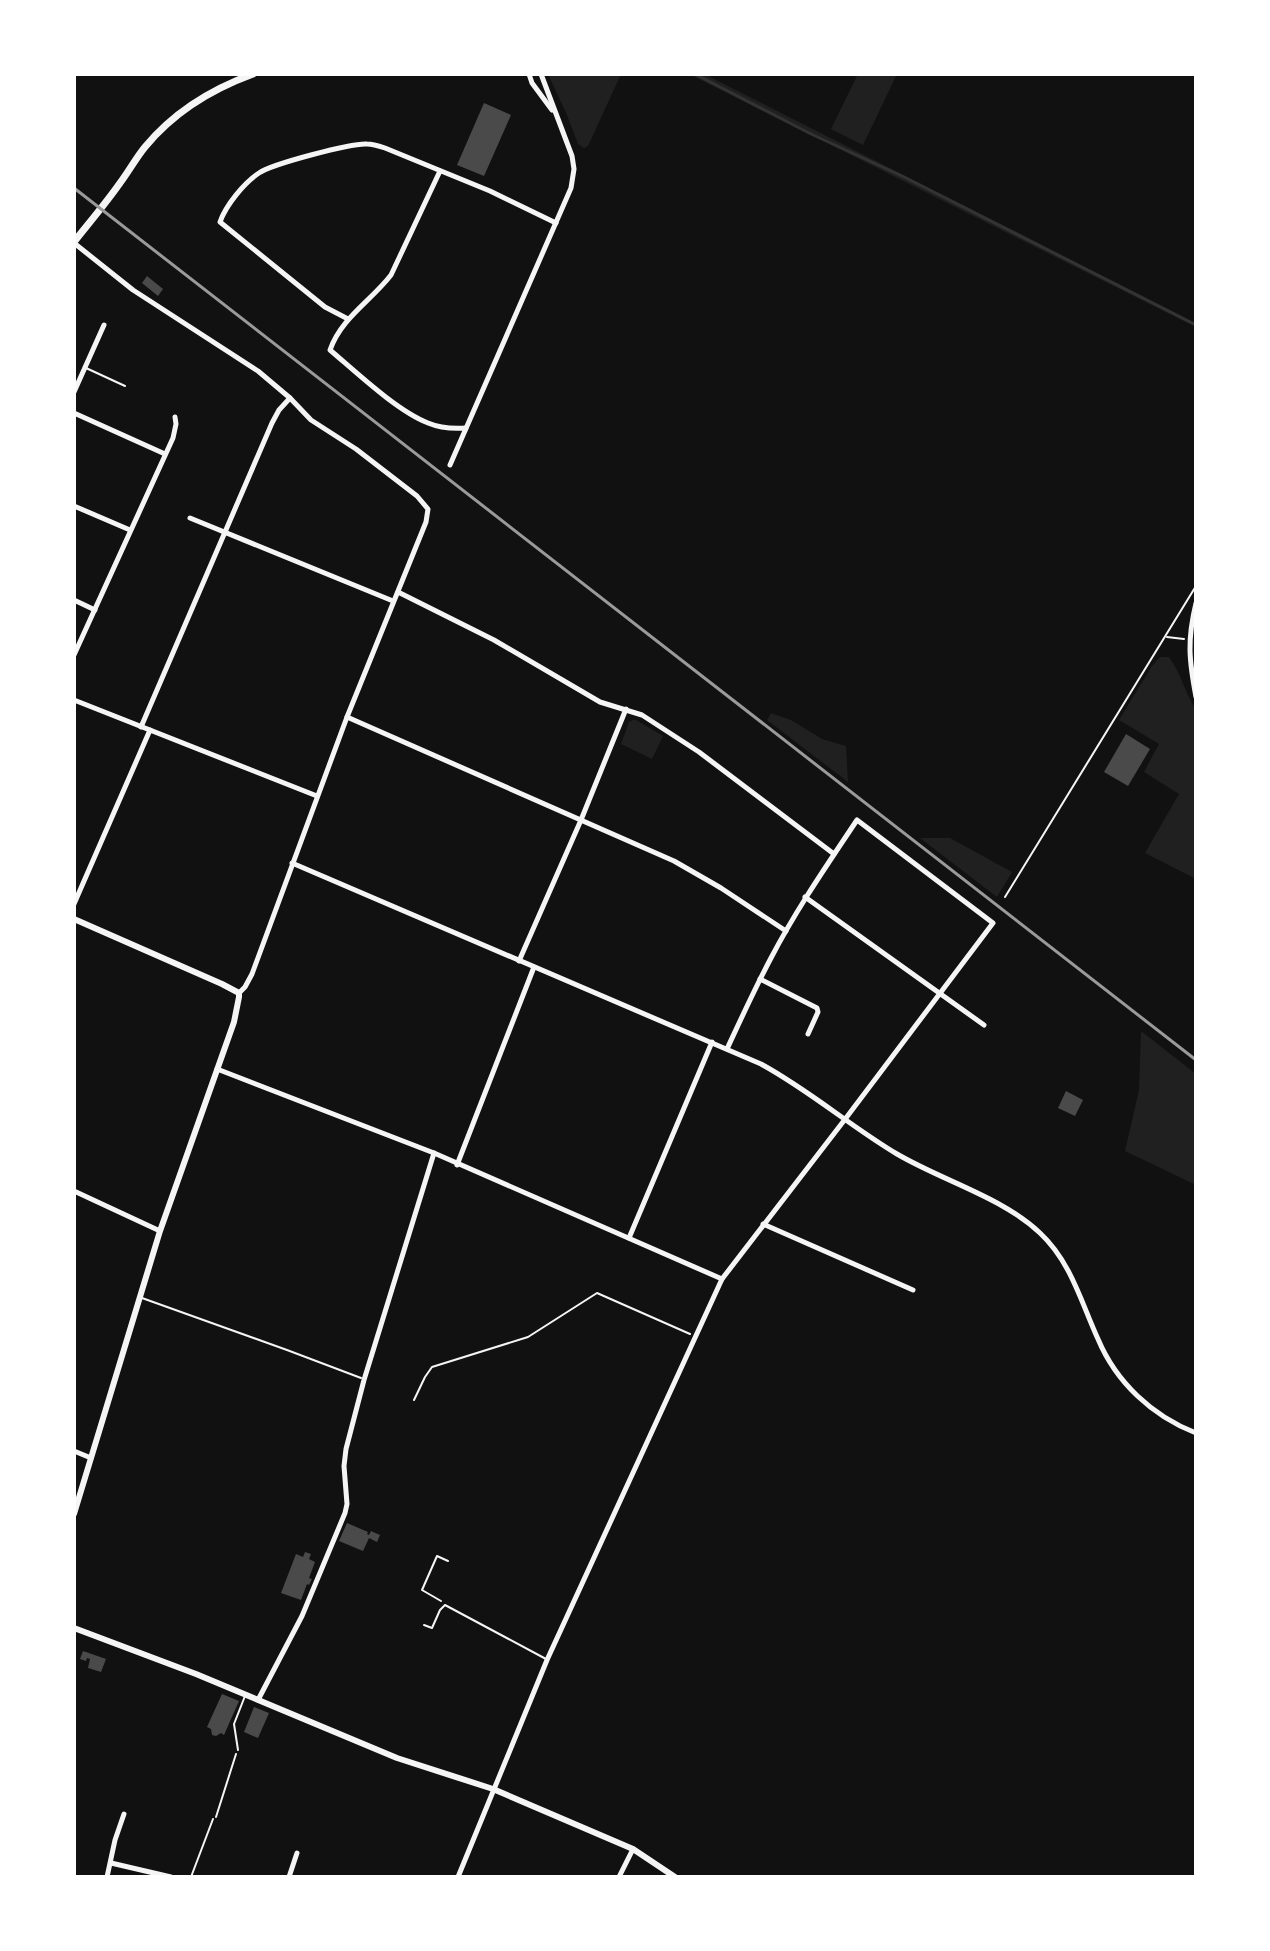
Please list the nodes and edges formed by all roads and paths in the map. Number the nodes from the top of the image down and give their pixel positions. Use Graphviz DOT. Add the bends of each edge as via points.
graph roads {
  1 [pos="253,74"];
  2 [pos="526,74"];
  3 [pos="541,74"];
  4 [pos="555,114"];
  5 [pos="440,171"];
  6 [pos="556,223"];
  7 [pos="74,243"];
  8 [pos="348,319"];
  9 [pos="104,325"];
  10 [pos="85,368"];
  11 [pos="125,386"];
  12 [pos="74,392"];
  13 [pos="290,398"];
  14 [pos="74,413"];
  15 [pos="175,417"];
  16 [pos="466,428"];
  17 [pos="165,454"];
  18 [pos="450,465"];
  19 [pos="74,506"];
  20 [pos="190,518"];
  21 [pos="130,530"];
  22 [pos="224,533"];
  23 [pos="1196,586"];
  24 [pos="398,592"];
  25 [pos="74,600"];
  26 [pos="393,601"];
  27 [pos="1196,603"];
  28 [pos="95,610"];
  29 [pos="1165,637"];
  30 [pos="1188,639"];
  31 [pos="74,655"];
  32 [pos="1196,697"];
  33 [pos="74,700"];
  34 [pos="626,709"];
  35 [pos="347,717"];
  36 [pos="141,727"];
  37 [pos="150,730"];
  38 [pos="317,796"];
  39 [pos="581,820"];
  40 [pos="834,854"];
  41 [pos="292,863"];
  42 [pos="805,897"];
  43 [pos="1005,897"];
  44 [pos="74,904"];
  45 [pos="74,919"];
  46 [pos="786,931"];
  47 [pos="519,961"];
  48 [pos="534,967"];
  49 [pos="760,979"];
  50 [pos="239,993"];
  51 [pos="938,994"];
  52 [pos="984,1025"];
  53 [pos="808,1034"];
  54 [pos="712,1042"];
  55 [pos="727,1049"];
  56 [pos="217,1069"];
  57 [pos="846,1118"];
  58 [pos="434,1153"];
  59 [pos="457,1165"];
  60 [pos="74,1191"];
  61 [pos="763,1224"];
  62 [pos="160,1231"];
  63 [pos="629,1238"];
  64 [pos="722,1279"];
  65 [pos="913,1290"];
  66 [pos="141,1297"];
  67 [pos="695,1336"];
  68 [pos="364,1380"];
  69 [pos="414,1400"];
  70 [pos="1196,1433"];
  71 [pos="74,1451"];
  72 [pos="91,1458"];
  73 [pos="74,1514"];
  74 [pos="448,1561"];
  75 [pos="445,1605"];
  76 [pos="424,1625"];
  77 [pos="74,1628"];
  78 [pos="547,1660"];
  79 [pos="245,1694"];
  80 [pos="258,1700"];
  81 [pos="238,1750"];
  82 [pos="493,1789"];
  83 [pos="124,1814"];
  84 [pos="213,1819"];
  85 [pos="633,1849"];
  86 [pos="297,1853"];
  87 [pos="111,1863"];
  88 [pos="107,1877"];
  89 [pos="171,1877"];
  90 [pos="191,1877"];
  91 [pos="289,1877"];
  92 [pos="458,1877"];
  93 [pos="619,1877"];
  94 [pos="675,1877"];
  1 -- 7 [label="main road" via="175,117 148,144"];
  2 -- 4 [label="street"];
  3 -- 4 [label="street"];
  4 -- 6 [label="street" via="574,169"];
  5 -- 6 [label="street"];
  5 -- 8 [label="street" via="391,275"];
  5 -- 8 [label="street" via="385,148 357,144 259,172 222,216 220,222 230,231 325,307"];
  6 -- 16 [label="street"];
  7 -- 13 [label="street"];
  8 -- 16 [label="street" via="330,350 417,418 444,428"];
  9 -- 10 [label="street"];
  10 -- 11 [label="lane"];
  10 -- 12 [label="street"];
  13 -- 22 [label="street" via="272,423"];
  13 -- 24 [label="street" via="428,509"];
  14 -- 17 [label="street"];
  15 -- 17 [label="street"];
  16 -- 18 [label="street"];
  17 -- 21 [label="street"];
  19 -- 21 [label="street"];
  20 -- 22 [label="street"];
  21 -- 28 [label="street"];
  22 -- 26 [label="street"];
  22 -- 36 [label="street"];
  23 -- 29 [label="path"];
  24 -- 26 [label="street"];
  24 -- 34 [label="street" via="600,702"];
  25 -- 28 [label="street"];
  26 -- 35 [label="street"];
  27 -- 30 [label="street"];
  28 -- 31 [label="street"];
  29 -- 30 [label="path"];
  29 -- 43 [label="path"];
  30 -- 32 [label="street"];
  33 -- 36 [label="street"];
  34 -- 39 [label="street"];
  34 -- 40 [label="street" via="699,752"];
  35 -- 38 [label="street"];
  35 -- 39 [label="street"];
  36 -- 37 [label="street"];
  37 -- 38 [label="street"];
  37 -- 44 [label="street"];
  38 -- 41 [label="street"];
  39 -- 46 [label="street" via="674,861"];
  39 -- 47 [label="street"];
  40 -- 42 [label="street"];
  40 -- 51 [label="street" via="857,820 993,923"];
  41 -- 47 [label="street"];
  41 -- 50 [label="street" via="252,974"];
  42 -- 46 [label="street"];
  42 -- 51 [label="street"];
  45 -- 50 [label="street"];
  46 -- 49 [label="street"];
  47 -- 48 [label="street"];
  48 -- 54 [label="street"];
  48 -- 59 [label="street"];
  49 -- 53 [label="street" via="817,1008"];
  49 -- 55 [label="street"];
  50 -- 56 [label="street"];
  51 -- 52 [label="street"];
  51 -- 57 [label="street"];
  54 -- 55 [label="street"];
  54 -- 63 [label="street"];
  55 -- 57 [label="street" via="792,1081"];
  56 -- 58 [label="street"];
  56 -- 62 [label="street"];
  57 -- 61 [label="street"];
  57 -- 70 [label="street" via="885,1147 1003,1208 1044,1236 1072,1277 1097,1338 1125,1383 1161,1415"];
  58 -- 59 [label="street"];
  58 -- 68 [label="street"];
  59 -- 63 [label="street"];
  60 -- 62 [label="street"];
  61 -- 64 [label="street"];
  61 -- 65 [label="street"];
  62 -- 66 [label="street"];
  63 -- 64 [label="street"];
  64 -- 67 [label="street"];
  66 -- 68 [label="lane"];
  66 -- 72 [label="street"];
  67 -- 69 [label="path" via="597,1293 528,1337 432,1367"];
  67 -- 78 [label="street"];
  68 -- 80 [label="street" via="346,1449 345,1513 302,1616"];
  71 -- 72 [label="street"];
  72 -- 73 [label="street"];
  74 -- 75 [label="path" via="437,1556 422,1590"];
  75 -- 76 [label="lane" via="432,1628"];
  75 -- 78 [label="lane"];
  77 -- 79 [label="street"];
  78 -- 82 [label="street"];
  79 -- 80 [label="street"];
  79 -- 81 [label="lane" via="234,1724"];
  80 -- 82 [label="street" via="397,1758"];
  81 -- 84 [label="path"];
  82 -- 85 [label="street"];
  82 -- 92 [label="street"];
  83 -- 87 [label="street"];
  84 -- 90 [label="lane"];
  85 -- 93 [label="street"];
  85 -- 94 [label="street"];
  86 -- 91 [label="street"];
  87 -- 88 [label="street"];
  87 -- 89 [label="street"];
}
